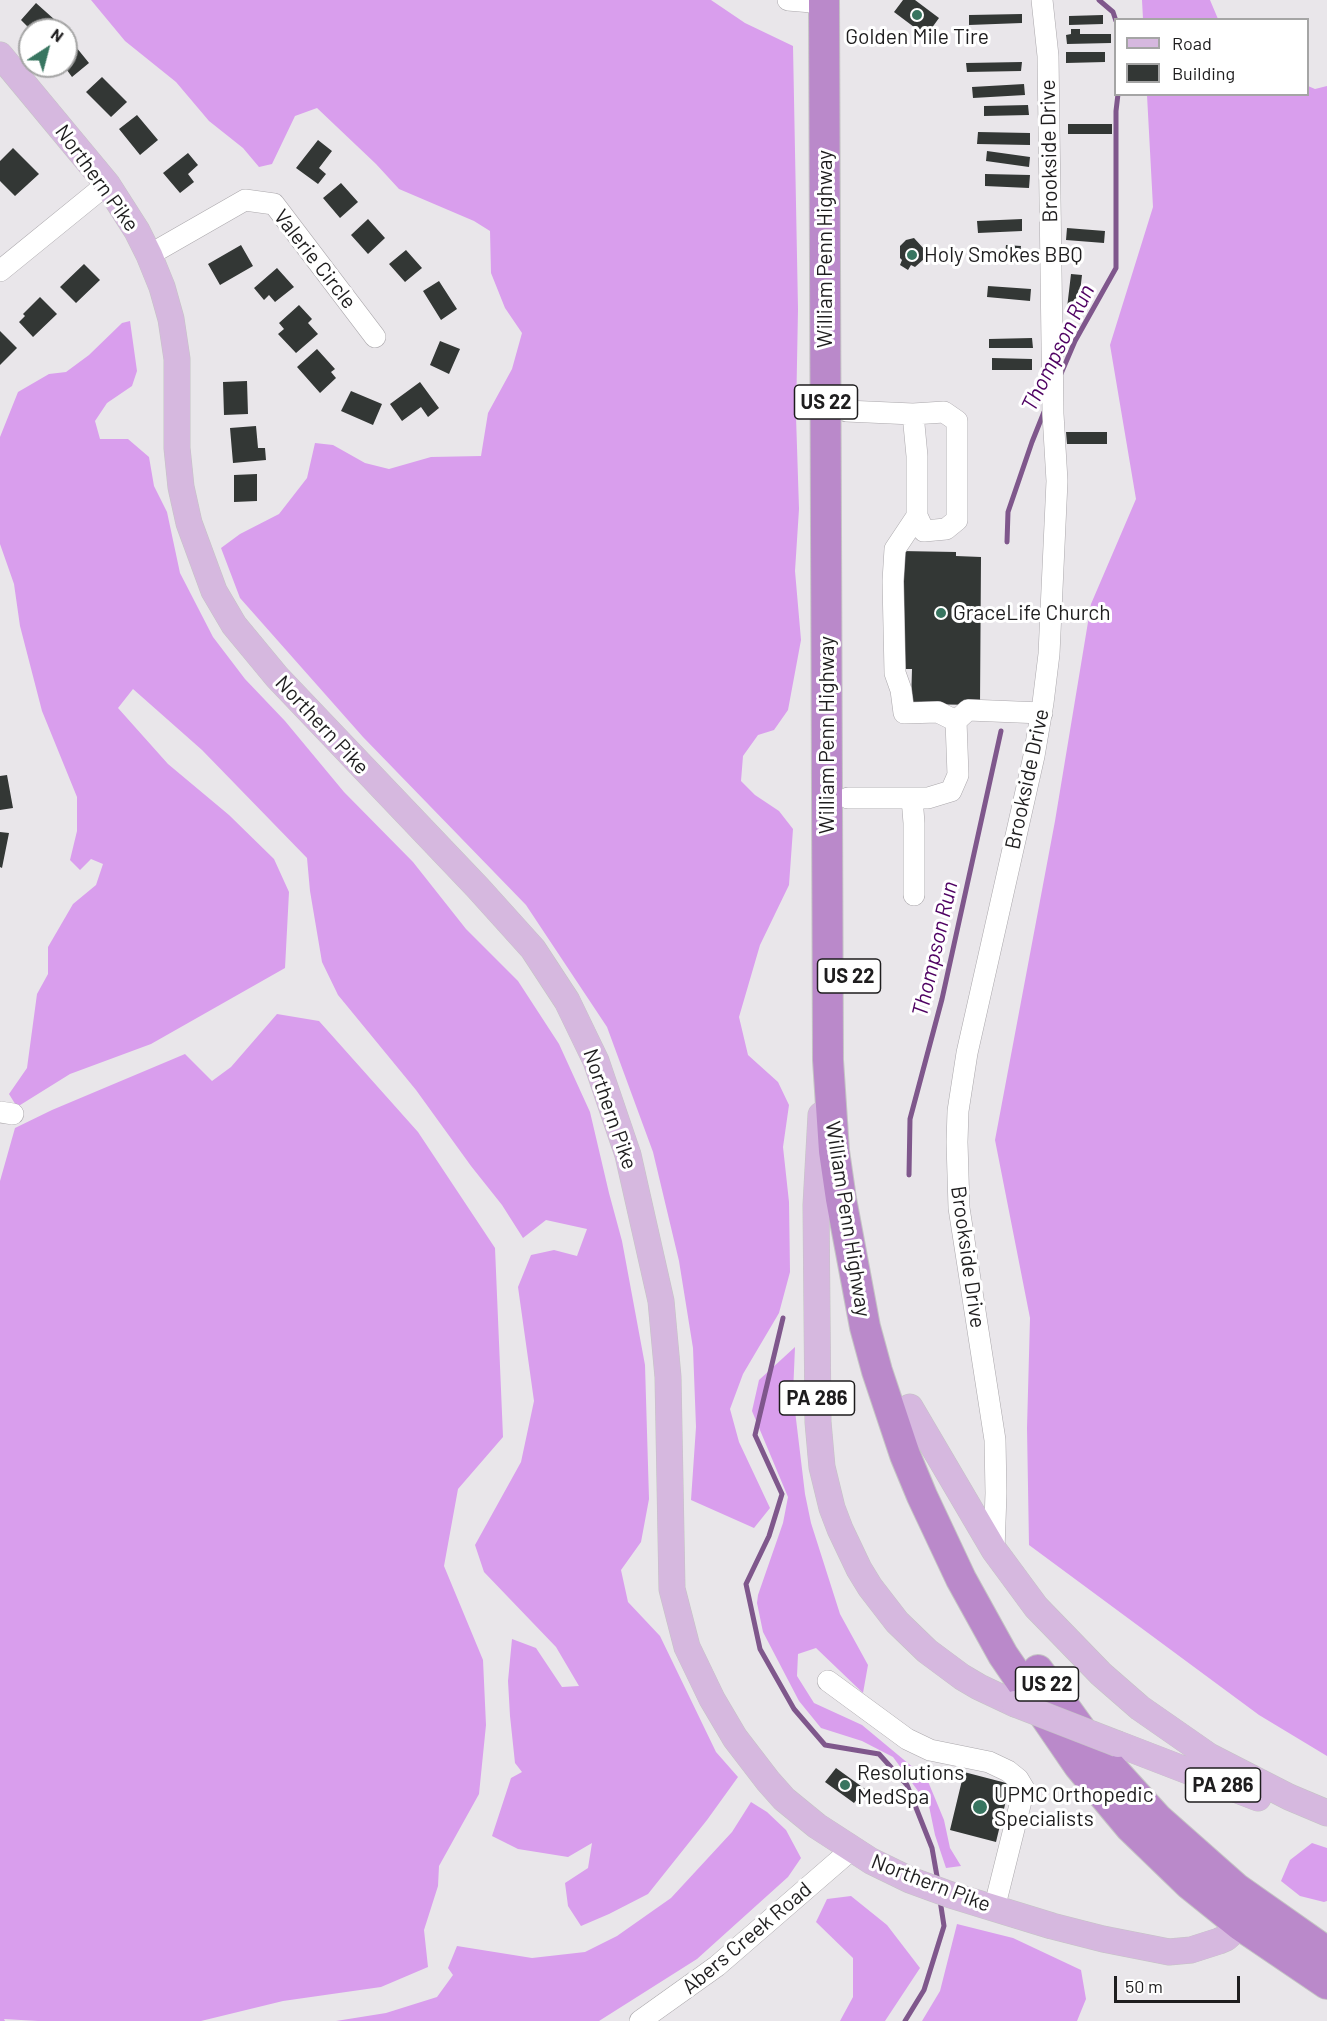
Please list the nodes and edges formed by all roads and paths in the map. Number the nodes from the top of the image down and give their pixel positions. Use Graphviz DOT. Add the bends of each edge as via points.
graph roads {
  1 [pos="788,0"];
  2 [pos="1042,0"];
  3 [pos="831,1"];
  4 [pos="0,55"];
  5 [pos="107,184"];
  6 [pos="149,255"];
  7 [pos="0,271"];
  8 [pos="375,338"];
  9 [pos="846,411"];
  10 [pos="913,414"];
  11 [pos="917,516"];
  12 [pos="1041,713"];
  13 [pos="956,721"];
  14 [pos="848,798"];
  15 [pos="912,798"];
  16 [pos="914,895"];
  17 [pos="828,1010"];
  18 [pos="910,1407"];
  19 [pos="994,1550"];
  20 [pos="828,1681"];
  21 [pos="1327,1813"];
  22 [pos="1327,1825"];
  23 [pos="851,1850"];
  24 [pos="994,1908"];
  25 [pos="1250,1916"];
  26 [pos="1327,1952"];
  27 [pos="1327,1984"];
  28 [pos="640,2021"];
  1 -- 3 [label="street"];
  2 -- 12 [label="street, Brookside Drive" via="1048,56 1057,481 1049,654"];
  3 -- 9 [label="highway, William Penn Highway / US 22"];
  3 -- 17 [label="highway, William Penn Highway / US 22"];
  4 -- 5 [label="main road, Northern Pike"];
  5 -- 6 [label="main road, Northern Pike"];
  5 -- 7 [label="street"];
  6 -- 8 [label="street, Valerie Circle" via="245,200 274,204"];
  6 -- 23 [label="main road, Northern Pike" via="171,319 177,359 181,487 189,523 214,591 234,625 277,677 533,949 567,1001 596,1061 628,1155 661,1301 668,1377 672,1589 687,1647 735,1738 768,1781 800,1813"];
  9 -- 10 [label="street"];
  9 -- 14 [label="highway, William Penn Highway / US 22"];
  10 -- 11 [label="street"];
  10 -- 11 [label="street" via="944,412 957,421 957,520 946,529 924,531"];
  11 -- 13 [label="street" via="895,549 895,674 904,713 938,712"];
  12 -- 13 [label="street" via="968,710"];
  12 -- 19 [label="street, Brookside Drive" via="967,1053 958,1111 959,1208 994,1440"];
  13 -- 15 [label="street" via="958,775 951,791"];
  14 -- 15 [label="street"];
  14 -- 18 [label="highway, William Penn Highway / US 22" via="849,1059 855,1149 875,1275"];
  15 -- 16 [label="street"];
  17 -- 22 [label="main road, PA 286, bridge" via="816,1205 818,1422 827,1488 840,1529 870,1587 897,1622 927,1651 979,1687"];
  17 -- 25 [label="highway, William Penn Highway / US 22" via="831,1116 847,1240 877,1371 927,1506 981,1617 1078,1766 1149,1847 1199,1892"];
  18 -- 19 [label="main road, PA 286"];
  18 -- 25 [label="highway, William Penn Highway / US 22" via="979,1570 1051,1689 1097,1752 1158,1819 1216,1871"];
  19 -- 21 [label="main road, PA 286" via="1058,1631 1140,1708 1209,1756"];
  20 -- 24 [label="street" via="930,1750 989,1762 1018,1779 1024,1789"];
  23 -- 24 [label="main road, Northern Pike" via="890,1871"];
  23 -- 28 [label="street, Abers Creek Road" via="717,1966"];
  24 -- 25 [label="main road, Northern Pike" via="1103,1939 1169,1952 1219,1941"];
  25 -- 26 [label="highway, William Penn Highway / US 22"];
  25 -- 27 [label="highway, William Penn Highway / US 22"];
}
